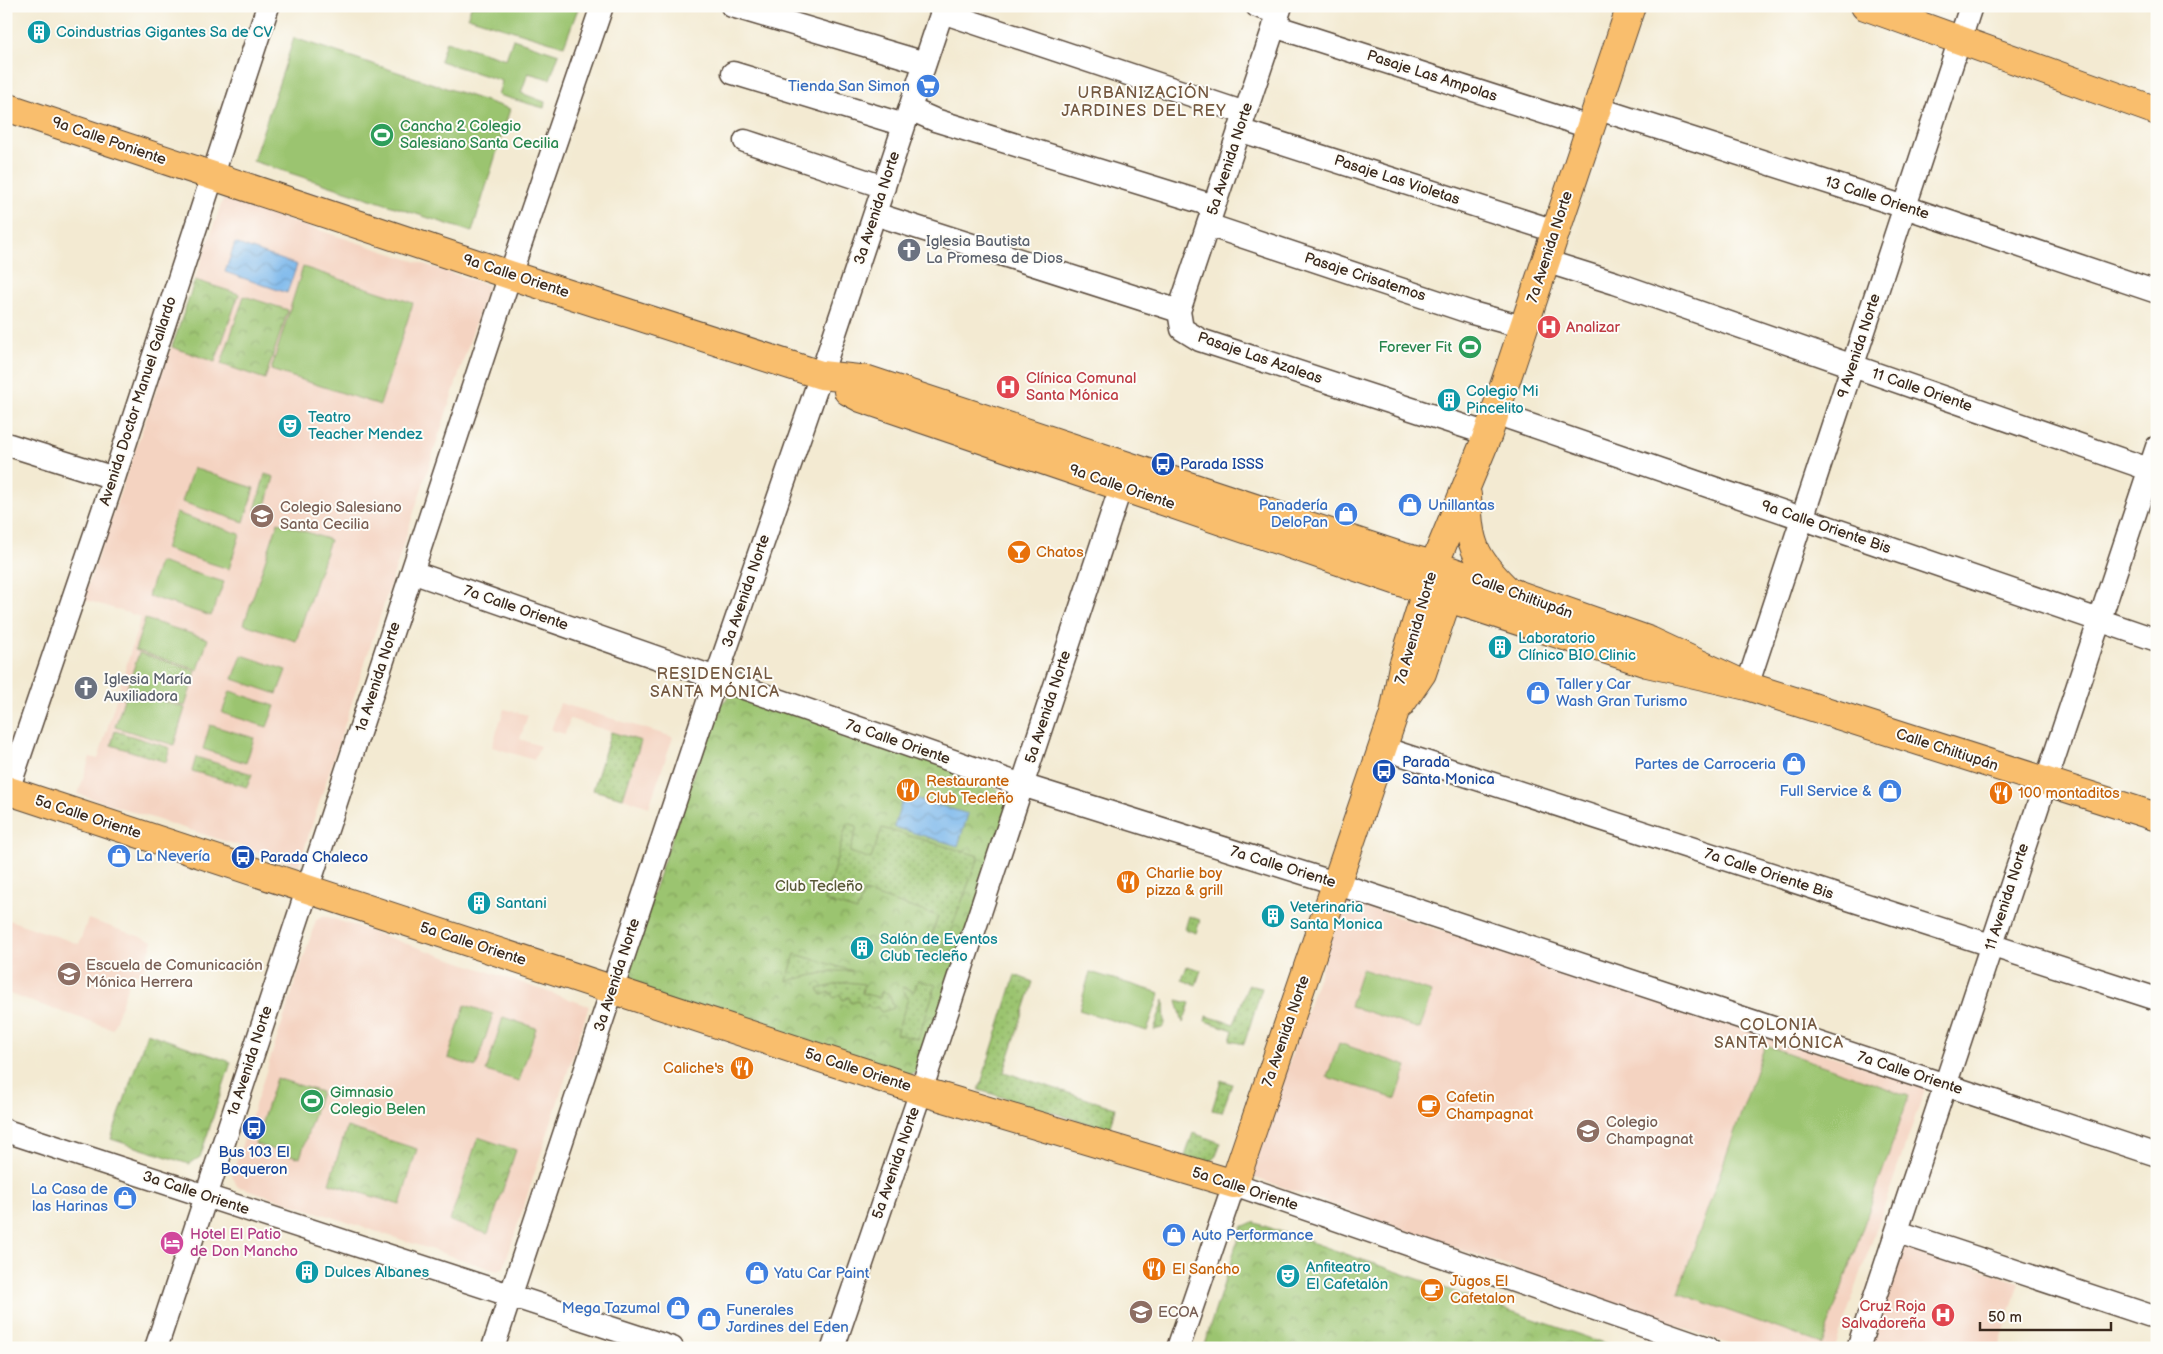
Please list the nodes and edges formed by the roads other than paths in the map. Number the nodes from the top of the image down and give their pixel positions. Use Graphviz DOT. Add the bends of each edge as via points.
graph roads {
  1 [pos="268,6"];
  2 [pos="602,6"];
  3 [pos="732,6"];
  4 [pos="1257,6"];
  5 [pos="1651,6"];
  6 [pos="1866,6"];
  7 [pos="1971,6"];
  8 [pos="943,9"];
  9 [pos="1278,15"];
  10 [pos="1626,18"];
  11 [pos="1959,40"];
  12 [pos="925,63"];
  13 [pos="733,73"];
  14 [pos="6,106"];
  15 [pos="2157,112"];
  16 [pos="907,117"];
  17 [pos="1592,118"];
  18 [pos="1242,122"];
  19 [pos="745,141"];
  20 [pos="212,175"];
  21 [pos="884,187"];
  22 [pos="1905,207"];
  23 [pos="874,214"];
  24 [pos="1211,216"];
  25 [pos="1555,231"];
  26 [pos="1545,261"];
  27 [pos="510,275"];
  28 [pos="2157,292"];
  29 [pos="1179,311"];
  30 [pos="1523,327"];
  31 [pos="1852,366"];
  32 [pos="821,375"];
  33 [pos="1491,423"];
  34 [pos="6,444"];
  35 [pos="2157,447"];
  36 [pos="2153,471"];
  37 [pos="1124,476"];
  38 [pos="114,478"];
  39 [pos="1466,487"];
  40 [pos="1802,518"];
  41 [pos="1400,556"];
  42 [pos="1445,568"];
  43 [pos="412,572"];
  44 [pos="1510,592"];
  45 [pos="1437,595"];
  46 [pos="2099,620"];
  47 [pos="2157,640"];
  48 [pos="716,678"];
  49 [pos="1747,686"];
  50 [pos="1382,748"];
  51 [pos="2045,781"];
  52 [pos="1022,785"];
  53 [pos="7,792"];
  54 [pos="2153,817"];
  55 [pos="1335,883"];
  56 [pos="307,889"];
  57 [pos="1991,945"];
  58 [pos="613,989"];
  59 [pos="2157,999"];
  60 [pos="1946,1085"];
  61 [pos="921,1091"];
  62 [pos="6,1131"];
  63 [pos="2157,1155"];
  64 [pos="1234,1184"];
  65 [pos="205,1196"];
  66 [pos="1898,1232"];
  67 [pos="510,1296"];
  68 [pos="2157,1318"];
  69 [pos="156,1348"];
  70 [pos="493,1348"];
  71 [pos="672,1348"];
  72 [pos="833,1348"];
  73 [pos="1178,1348"];
  74 [pos="1708,1348"];
  75 [pos="1858,1348"];
  1 -- 20 [label="street, Avenida Doctor Manuel Gallardo"];
  2 -- 27 [label="street, 1a Avenida Norte"];
  3 -- 12 [label="street"];
  4 -- 9 [label="street, Pasaje Las Ampolas"];
  5 -- 10 [label="main road"];
  6 -- 11 [label="main road"];
  7 -- 11 [label="street, 9 Avenida Norte"];
  8 -- 12 [label="street, 3a Avenida Norte"];
  8 -- 18 [label="street, Pasaje Las Violetas"];
  9 -- 17 [label="street, Pasaje Las Ampolas"];
  9 -- 18 [label="street, 5a Avenida Norte"];
  10 -- 17 [label="main road, 7a Avenida Norte"];
  11 -- 15 [label="main road"];
  11 -- 22 [label="street, 9 Avenida Norte"];
  12 -- 16 [label="street, 3a Avenida Norte"];
  13 -- 16 [label="street, Pasaje Crisatemos"];
  14 -- 20 [label="main road, 9a Calle Poniente"];
  16 -- 21 [label="street, 3a Avenida Norte"];
  16 -- 24 [label="street, Pasaje Crisatemos" via="935,120"];
  17 -- 22 [label="street, 13 Calle Oriente"];
  17 -- 25 [label="main road, 7a Avenida Norte"];
  18 -- 24 [label="street, 5a Avenida Norte"];
  18 -- 25 [label="street, Pasaje Las Violetas"];
  19 -- 21 [label="street"];
  20 -- 27 [label="main road, 9a Calle Oriente"];
  20 -- 38 [label="street, Avenida Doctor Manuel Gallardo"];
  21 -- 23 [label="street, 3a Avenida Norte"];
  22 -- 28 [label="street, 13 Calle Oriente"];
  22 -- 31 [label="street, 9 Avenida Norte"];
  23 -- 29 [label="street"];
  23 -- 32 [label="street, 3a Avenida Norte"];
  24 -- 29 [label="street, 5a Avenida Norte"];
  24 -- 30 [label="street, Pasaje Crisatemos" via="1472,313"];
  25 -- 26 [label="main road, 7a Avenida Norte"];
  26 -- 30 [label="main road, 7a Avenida Norte"];
  26 -- 31 [label="street, 11 Calle Oriente"];
  27 -- 32 [label="main road, 9a Calle Oriente"];
  27 -- 43 [label="street, 1a Avenida Norte"];
  29 -- 33 [label="street, Pasaje Las Azaleas" via="1182,329 1200,340"];
  30 -- 33 [label="main road, 7a Avenida Norte"];
  31 -- 36 [label="street, 11 Calle Oriente"];
  31 -- 40 [label="street, 9 Avenida Norte"];
  32 -- 37 [label="main road, 9a Calle Oriente" via="862,398"];
  32 -- 48 [label="street, 3a Avenida Norte"];
  33 -- 39 [label="main road, 7a Avenida Norte"];
  33 -- 40 [label="street, 9a Calle Oriente Bis"];
  34 -- 38 [label="street"];
  35 -- 36 [label="street, 11 Avenida Norte"];
  36 -- 46 [label="street, 11 Avenida Norte"];
  37 -- 41 [label="main road, 9a Calle Oriente"];
  37 -- 45 [label="main road, 9a Calle Oriente"];
  37 -- 52 [label="street, 5a Avenida Norte"];
  38 -- 53 [label="street, Avenida Doctor Manuel Gallardo"];
  39 -- 41 [label="main road" via="1434,538 1425,546"];
  39 -- 42 [label="main road, 7a Avenida Norte"];
  39 -- 44 [label="main road" via="1468,528 1474,548 1486,569"];
  40 -- 46 [label="street, 9a Calle Oriente Bis"];
  40 -- 49 [label="street, 9 Avenida Norte"];
  41 -- 42 [label="main road, 9a Calle Oriente"];
  42 -- 44 [label="main road, Calle Chiltiupán"];
  42 -- 45 [label="main road, 7a Avenida Norte"];
  43 -- 48 [label="street, 7a Calle Oriente"];
  43 -- 56 [label="street, 1a Avenida Norte"];
  44 -- 49 [label="main road, Calle Chiltiupán" via="1650,641"];
  45 -- 49 [label="main road, Calle Chiltiupán" via="1647,662"];
  45 -- 50 [label="main road, 7a Avenida Norte" via="1402,666 1394,714"];
  46 -- 47 [label="street, 9a Calle Oriente Bis"];
  46 -- 51 [label="street, 11 Avenida Norte"];
  48 -- 52 [label="street, 7a Calle Oriente"];
  48 -- 58 [label="street, 3a Avenida Norte"];
  49 -- 51 [label="main road, Calle Chiltiupán"];
  50 -- 55 [label="main road, 7a Avenida Norte"];
  50 -- 57 [label="street, 7a Calle Oriente Bis"];
  51 -- 54 [label="main road, Calle Chiltiupán"];
  51 -- 57 [label="street, 11 Avenida Norte"];
  52 -- 55 [label="street, 7a Calle Oriente"];
  52 -- 61 [label="street, 5a Avenida Norte"];
  53 -- 56 [label="main road, 5a Calle Oriente"];
  55 -- 60 [label="street, 7a Calle Oriente"];
  55 -- 64 [label="main road, 7a Avenida Norte"];
  56 -- 58 [label="main road, 5a Calle Oriente"];
  56 -- 65 [label="street, 1a Avenida Norte"];
  57 -- 59 [label="street, 7a Calle Oriente Bis"];
  57 -- 60 [label="street, 11 Avenida Norte"];
  58 -- 61 [label="main road, 5a Calle Oriente"];
  58 -- 67 [label="street, 3a Avenida Norte"];
  60 -- 63 [label="street, 7a Calle Oriente"];
  60 -- 66 [label="street, 11 Avenida Norte"];
  61 -- 64 [label="main road, 5a Calle Oriente"];
  61 -- 72 [label="street, 5a Avenida Norte"];
  62 -- 65 [label="street, 3a Calle Oriente"];
  64 -- 73 [label="street, 7a Avenida Norte"];
  64 -- 74 [label="street, 5a Calle Oriente"];
  65 -- 67 [label="street, 3a Calle Oriente"];
  65 -- 69 [label="street, 1a Avenida Norte"];
  66 -- 68 [label="street"];
  66 -- 75 [label="street, 11 Avenida Norte"];
  67 -- 70 [label="street, 3a Avenida Norte"];
  67 -- 71 [label="street, 3a Calle Oriente"];
}
